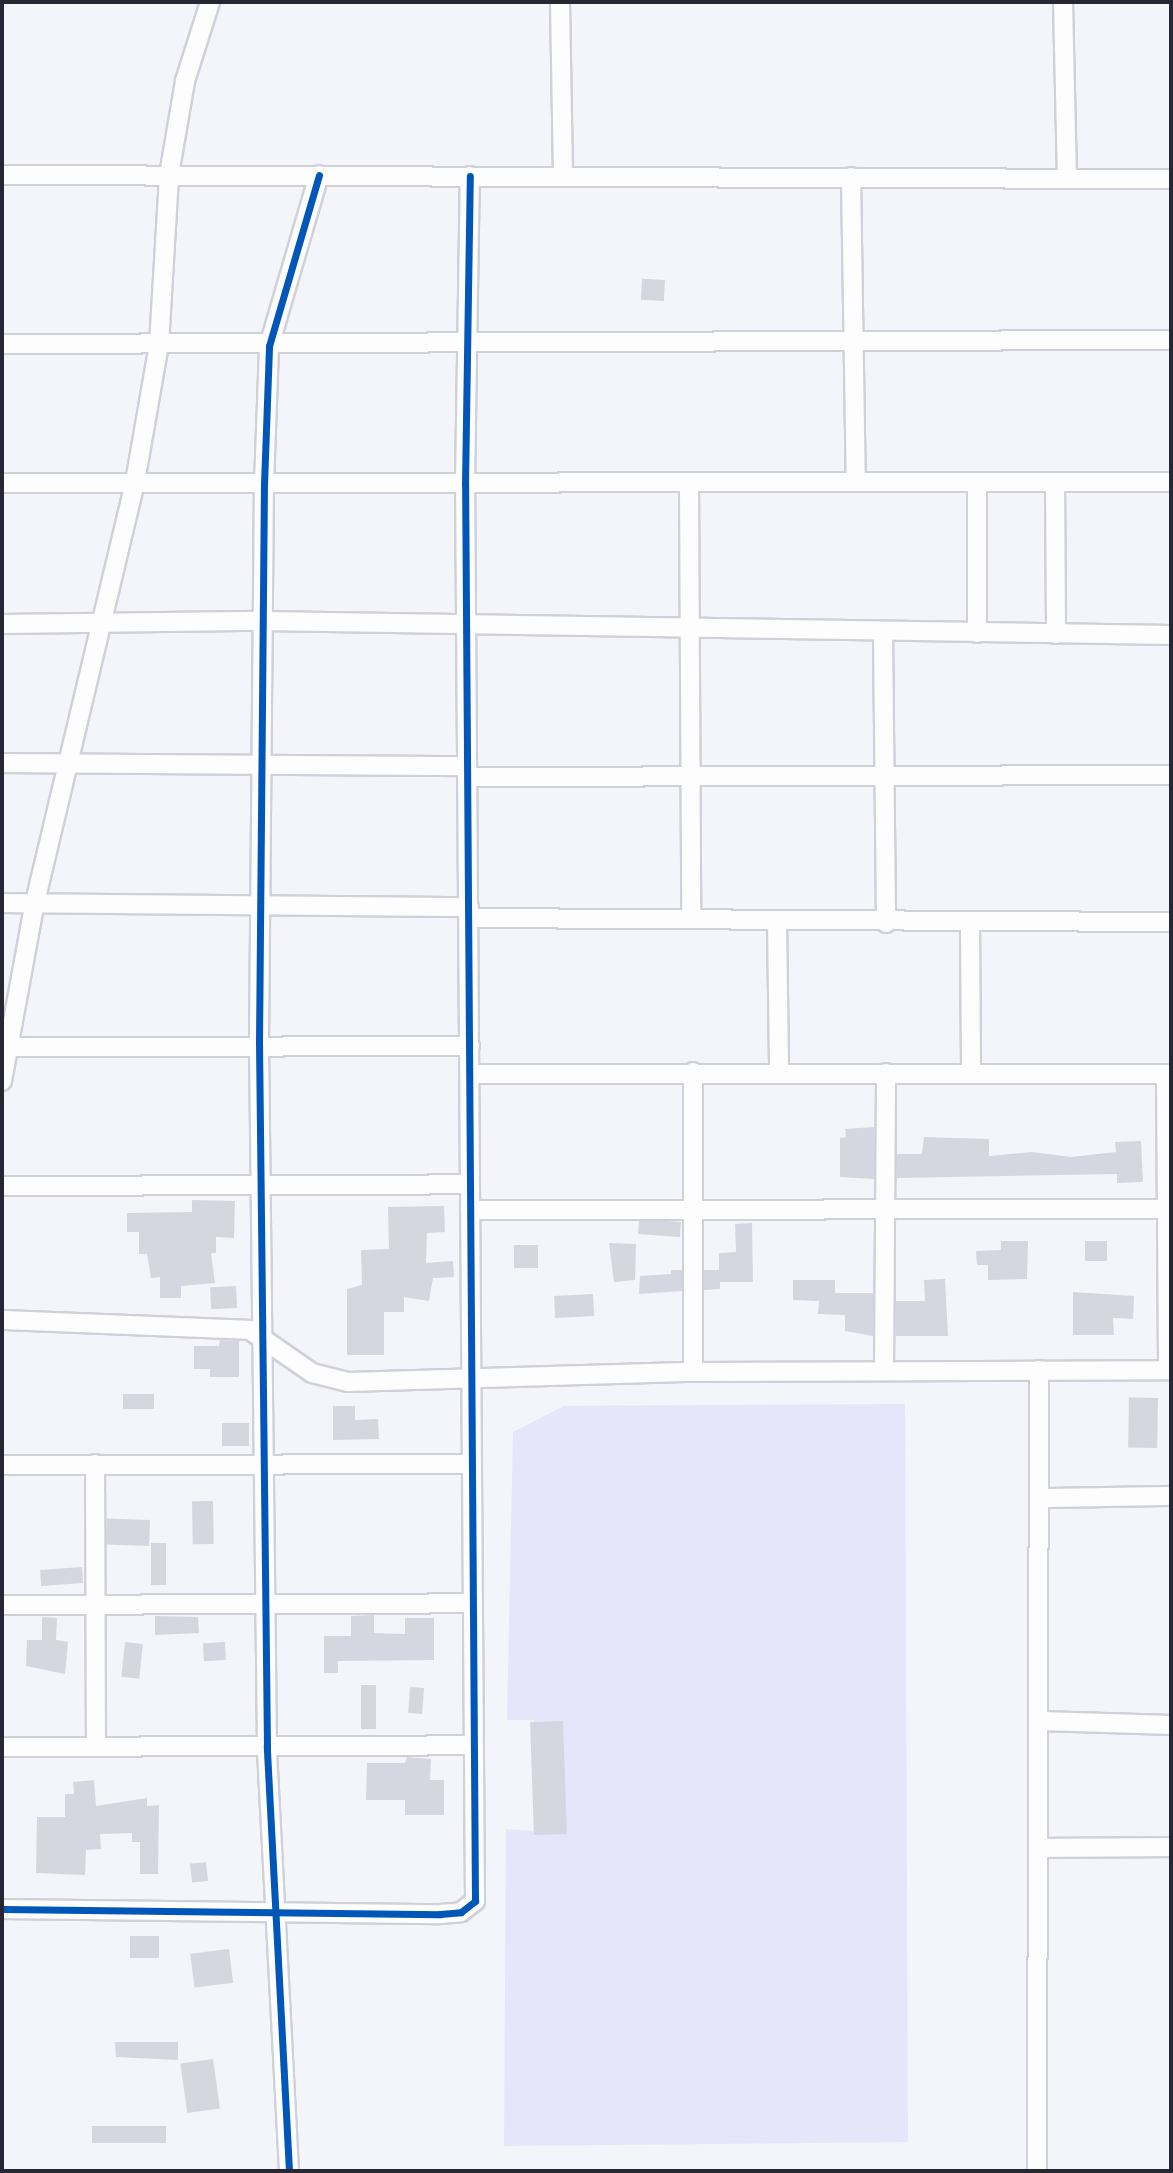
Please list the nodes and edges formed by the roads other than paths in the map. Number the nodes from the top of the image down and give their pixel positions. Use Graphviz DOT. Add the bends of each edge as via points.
graph roads {
  1 [pos="210,2"];
  2 [pos="560,2"];
  3 [pos="1063,2"];
  4 [pos="2,174"];
  5 [pos="169,175"];
  6 [pos="319,175"];
  7 [pos="470,176"];
  8 [pos="563,176"];
  9 [pos="851,177"];
  10 [pos="1171,179"];
  11 [pos="1066,180"];
  12 [pos="856,338"];
  13 [pos="1171,340"];
  14 [pos="2,344"];
  15 [pos="467,344"];
  16 [pos="159,345"];
  17 [pos="268,346"];
  18 [pos="135,482"];
  19 [pos="856,482"];
  20 [pos="977,482"];
  21 [pos="1055,482"];
  22 [pos="1171,482"];
  23 [pos="2,483"];
  24 [pos="689,483"];
  25 [pos="264,484"];
  26 [pos="465,484"];
  27 [pos="263,621"];
  28 [pos="105,622"];
  29 [pos="2,624"];
  30 [pos="469,625"];
  31 [pos="690,631"];
  32 [pos="883,632"];
  33 [pos="977,633"];
  34 [pos="1056,634"];
  35 [pos="1171,635"];
  36 [pos="2,763"];
  37 [pos="72,763"];
  38 [pos="263,763"];
  39 [pos="467,771"];
  40 [pos="1171,775"];
  41 [pos="884,776"];
  42 [pos="690,777"];
  43 [pos="35,902"];
  44 [pos="2,903"];
  45 [pos="262,905"];
  46 [pos="469,912"];
  47 [pos="691,919"];
  48 [pos="778,921"];
  49 [pos="1171,922"];
  50 [pos="886,923"];
  51 [pos="970,924"];
  52 [pos="259,1043"];
  53 [pos="470,1046"];
  54 [pos="5,1047"];
  55 [pos="693,1072"];
  56 [pos="779,1072"];
  57 [pos="886,1073"];
  58 [pos="470,1074"];
  59 [pos="971,1074"];
  60 [pos="1169,1074"];
  61 [pos="2,1081"];
  62 [pos="262,1184"];
  63 [pos="469,1184"];
  64 [pos="2,1186"];
  65 [pos="1170,1209"];
  66 [pos="470,1210"];
  67 [pos="692,1210"];
  68 [pos="884,1210"];
  69 [pos="2,1320"];
  70 [pos="265,1341"];
  71 [pos="1039,1370"];
  72 [pos="1170,1370"];
  73 [pos="884,1371"];
  74 [pos="693,1372"];
  75 [pos="469,1381"];
  76 [pos="95,1464"];
  77 [pos="470,1464"];
  78 [pos="2,1465"];
  79 [pos="265,1466"];
  80 [pos="1171,1496"];
  81 [pos="1043,1498"];
  82 [pos="469,1603"];
  83 [pos="2,1605"];
  84 [pos="92,1605"];
  85 [pos="265,1605"];
  86 [pos="1042,1721"];
  87 [pos="1171,1724"];
  88 [pos="472,1745"];
  89 [pos="2,1747"];
  90 [pos="96,1747"];
  91 [pos="267,1747"];
  92 [pos="1041,1847"];
  93 [pos="1171,1847"];
  94 [pos="2,1909"];
  95 [pos="275,1913"];
  96 [pos="289,2171"];
  97 [pos="1037,2171"];
  1 -- 5 [label="street" via="186,81"];
  2 -- 8 [label="street"];
  3 -- 11 [label="street"];
  4 -- 5 [label="street"];
  5 -- 6 [label="street"];
  5 -- 16 [label="street"];
  6 -- 7 [label="street"];
  6 -- 17 [label="street"];
  7 -- 8 [label="street"];
  7 -- 15 [label="street"];
  8 -- 9 [label="street"];
  9 -- 11 [label="street"];
  9 -- 12 [label="street"];
  10 -- 11 [label="street"];
  12 -- 13 [label="street"];
  12 -- 15 [label="street"];
  12 -- 19 [label="street"];
  14 -- 16 [label="street"];
  15 -- 17 [label="street"];
  15 -- 26 [label="street"];
  16 -- 17 [label="street"];
  16 -- 18 [label="street"];
  17 -- 25 [label="street"];
  18 -- 23 [label="street"];
  18 -- 25 [label="street"];
  18 -- 28 [label="street"];
  19 -- 20 [label="street"];
  19 -- 24 [label="street"];
  20 -- 21 [label="street"];
  20 -- 33 [label="street"];
  21 -- 22 [label="street"];
  21 -- 34 [label="street"];
  24 -- 26 [label="street"];
  24 -- 31 [label="street"];
  25 -- 26 [label="street"];
  25 -- 27 [label="street"];
  26 -- 30 [label="street"];
  27 -- 28 [label="street"];
  27 -- 30 [label="street"];
  27 -- 38 [label="street"];
  28 -- 29 [label="street"];
  28 -- 37 [label="street"];
  30 -- 31 [label="street"];
  30 -- 39 [label="street"];
  31 -- 32 [label="street"];
  31 -- 42 [label="street"];
  32 -- 33 [label="street"];
  32 -- 41 [label="street"];
  33 -- 34 [label="street"];
  34 -- 35 [label="street"];
  36 -- 37 [label="street"];
  37 -- 38 [label="street"];
  37 -- 43 [label="street"];
  38 -- 39 [label="street"];
  38 -- 45 [label="street"];
  39 -- 42 [label="street"];
  39 -- 46 [label="street"];
  40 -- 41 [label="street"];
  41 -- 42 [label="street"];
  41 -- 50 [label="street"];
  42 -- 47 [label="street"];
  43 -- 44 [label="street"];
  43 -- 45 [label="street"];
  43 -- 54 [label="street"];
  45 -- 46 [label="street"];
  45 -- 52 [label="street"];
  46 -- 47 [label="street"];
  46 -- 53 [label="street"];
  47 -- 48 [label="street"];
  48 -- 50 [label="street"];
  48 -- 56 [label="street"];
  49 -- 51 [label="street"];
  50 -- 51 [label="street"];
  51 -- 59 [label="street"];
  52 -- 53 [label="street"];
  52 -- 54 [label="street"];
  52 -- 62 [label="street"];
  53 -- 58 [label="street"];
  54 -- 61 [label="street"];
  55 -- 56 [label="street"];
  55 -- 58 [label="street"];
  55 -- 67 [label="street"];
  56 -- 57 [label="street"];
  57 -- 59 [label="street"];
  57 -- 68 [label="street"];
  58 -- 63 [label="street"];
  59 -- 60 [label="street"];
  60 -- 65 [label="street"];
  62 -- 63 [label="street"];
  62 -- 64 [label="street"];
  62 -- 70 [label="street"];
  63 -- 66 [label="street"];
  65 -- 68 [label="street"];
  65 -- 72 [label="street"];
  66 -- 67 [label="street"];
  66 -- 75 [label="street"];
  67 -- 68 [label="street"];
  67 -- 74 [label="street"];
  68 -- 73 [label="street"];
  69 -- 70 [label="street" via="228,1326 250,1330"];
  70 -- 75 [label="street" via="328,1380"];
  70 -- 79 [label="street"];
  71 -- 72 [label="street"];
  71 -- 73 [label="street"];
  71 -- 81 [label="street"];
  73 -- 74 [label="street"];
  74 -- 75 [label="street"];
  75 -- 77 [label="street"];
  76 -- 78 [label="street"];
  76 -- 79 [label="street"];
  76 -- 84 [label="street"];
  77 -- 79 [label="street"];
  77 -- 82 [label="street"];
  79 -- 85 [label="street"];
  80 -- 81 [label="street"];
  81 -- 86 [label="street"];
  82 -- 85 [label="street"];
  82 -- 88 [label="street"];
  83 -- 84 [label="street"];
  84 -- 85 [label="street"];
  84 -- 90 [label="street"];
  85 -- 91 [label="street"];
  86 -- 87 [label="street"];
  86 -- 92 [label="street"];
  88 -- 91 [label="street"];
  88 -- 95 [label="street" via="476,1886 471,1908 440,1914"];
  89 -- 90 [label="street"];
  90 -- 91 [label="street"];
  91 -- 95 [label="street"];
  92 -- 93 [label="street"];
  92 -- 97 [label="street"];
  94 -- 95 [label="street"];
  95 -- 96 [label="street"];
}
